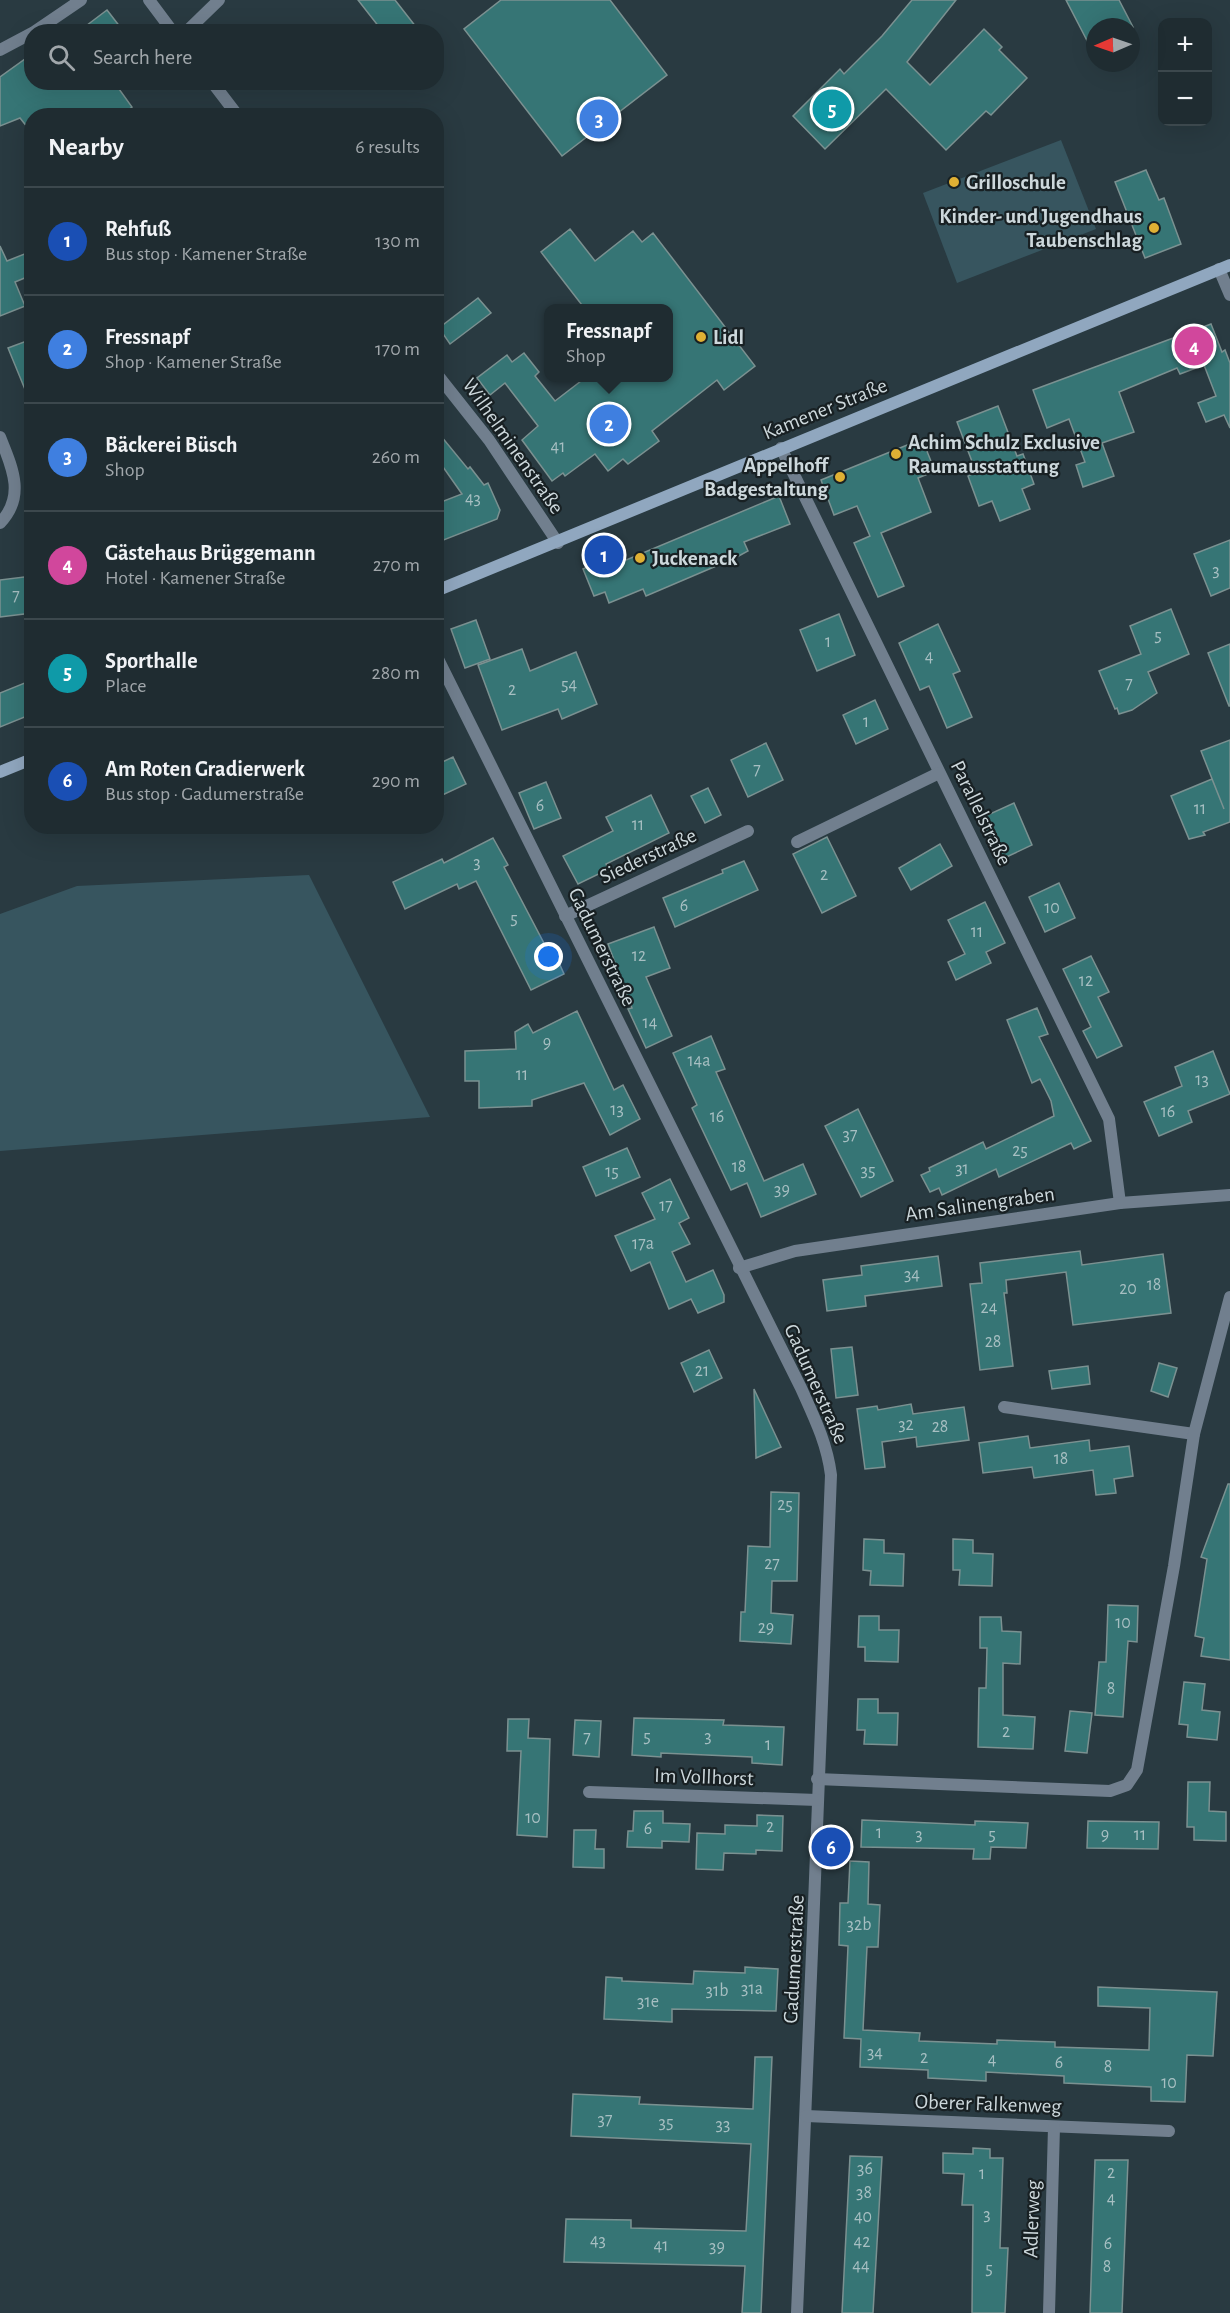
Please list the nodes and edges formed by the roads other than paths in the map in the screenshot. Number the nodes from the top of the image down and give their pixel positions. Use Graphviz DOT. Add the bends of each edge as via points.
graph roads {
  1 [pos="81,0"];
  2 [pos="149,0"];
  3 [pos="219,0"];
  4 [pos="45,24"];
  5 [pos="167,24"];
  6 [pos="194,24"];
  7 [pos="24,37"];
  8 [pos="0,50"];
  9 [pos="218,90"];
  10 [pos="232,108"];
  11 [pos="1225,267"];
  12 [pos="1230,295"];
  13 [pos="444,383"];
  14 [pos="0,437"];
  15 [pos="781,448"];
  16 [pos="0,523"];
  17 [pos="558,543"];
  18 [pos="444,588"];
  19 [pos="444,671"];
  20 [pos="24,762"];
  21 [pos="0,772"];
  22 [pos="939,773"];
  23 [pos="748,831"];
  24 [pos="797,842"];
  25 [pos="565,916"];
  26 [pos="1230,1195"];
  27 [pos="1120,1203"];
  28 [pos="739,1268"];
  29 [pos="1230,1297"];
  30 [pos="1004,1407"];
  31 [pos="1194,1434"];
  32 [pos="818,1779"];
  33 [pos="589,1792"];
  34 [pos="817,1800"];
  35 [pos="806,2116"];
  36 [pos="1054,2127"];
  37 [pos="1168,2131"];
  38 [pos="796,2313"];
  39 [pos="1049,2313"];
  1 -- 4 [label="street"];
  2 -- 5 [label="street"];
  3 -- 6 [label="street"];
  7 -- 8 [label="street"];
  9 -- 10 [label="street"];
  11 -- 12 [label="street"];
  11 -- 15 [label="main road, Kamener Straße"];
  13 -- 17 [label="street, Wilhelminenstraße" via="489,440"];
  14 -- 16 [label="street" via="16,476 15,496 9,513"];
  15 -- 17 [label="main road, Kamener Straße"];
  15 -- 22 [label="street, Parallelstraße"];
  17 -- 18 [label="main road, Kamener Straße"];
  19 -- 25 [label="street, Gadumerstraße"];
  20 -- 21 [label="main road"];
  22 -- 24 [label="street"];
  22 -- 27 [label="street, Parallelstraße" via="1109,1119"];
  23 -- 25 [label="street, Siederstraße"];
  25 -- 28 [label="street, Gadumerstraße"];
  26 -- 27 [label="street, Am Salinengraben"];
  27 -- 28 [label="street, Am Salinengraben" via="795,1251"];
  28 -- 32 [label="street, Gadumerstraße" via="815,1418 828,1455 831,1475"];
  29 -- 31 [label="street"];
  30 -- 31 [label="street"];
  31 -- 32 [label="street" via="1137,1770 1127,1785 1110,1791"];
  32 -- 34 [label="street, Gadumerstraße"];
  33 -- 34 [label="street, Im Vollhorst"];
  34 -- 35 [label="street, Gadumerstraße"];
  35 -- 36 [label="street, Oberer Falkenweg"];
  35 -- 38 [label="street, Gadumerstraße"];
  36 -- 37 [label="street, Oberer Falkenweg"];
  36 -- 39 [label="street, Adlerweg"];
}
